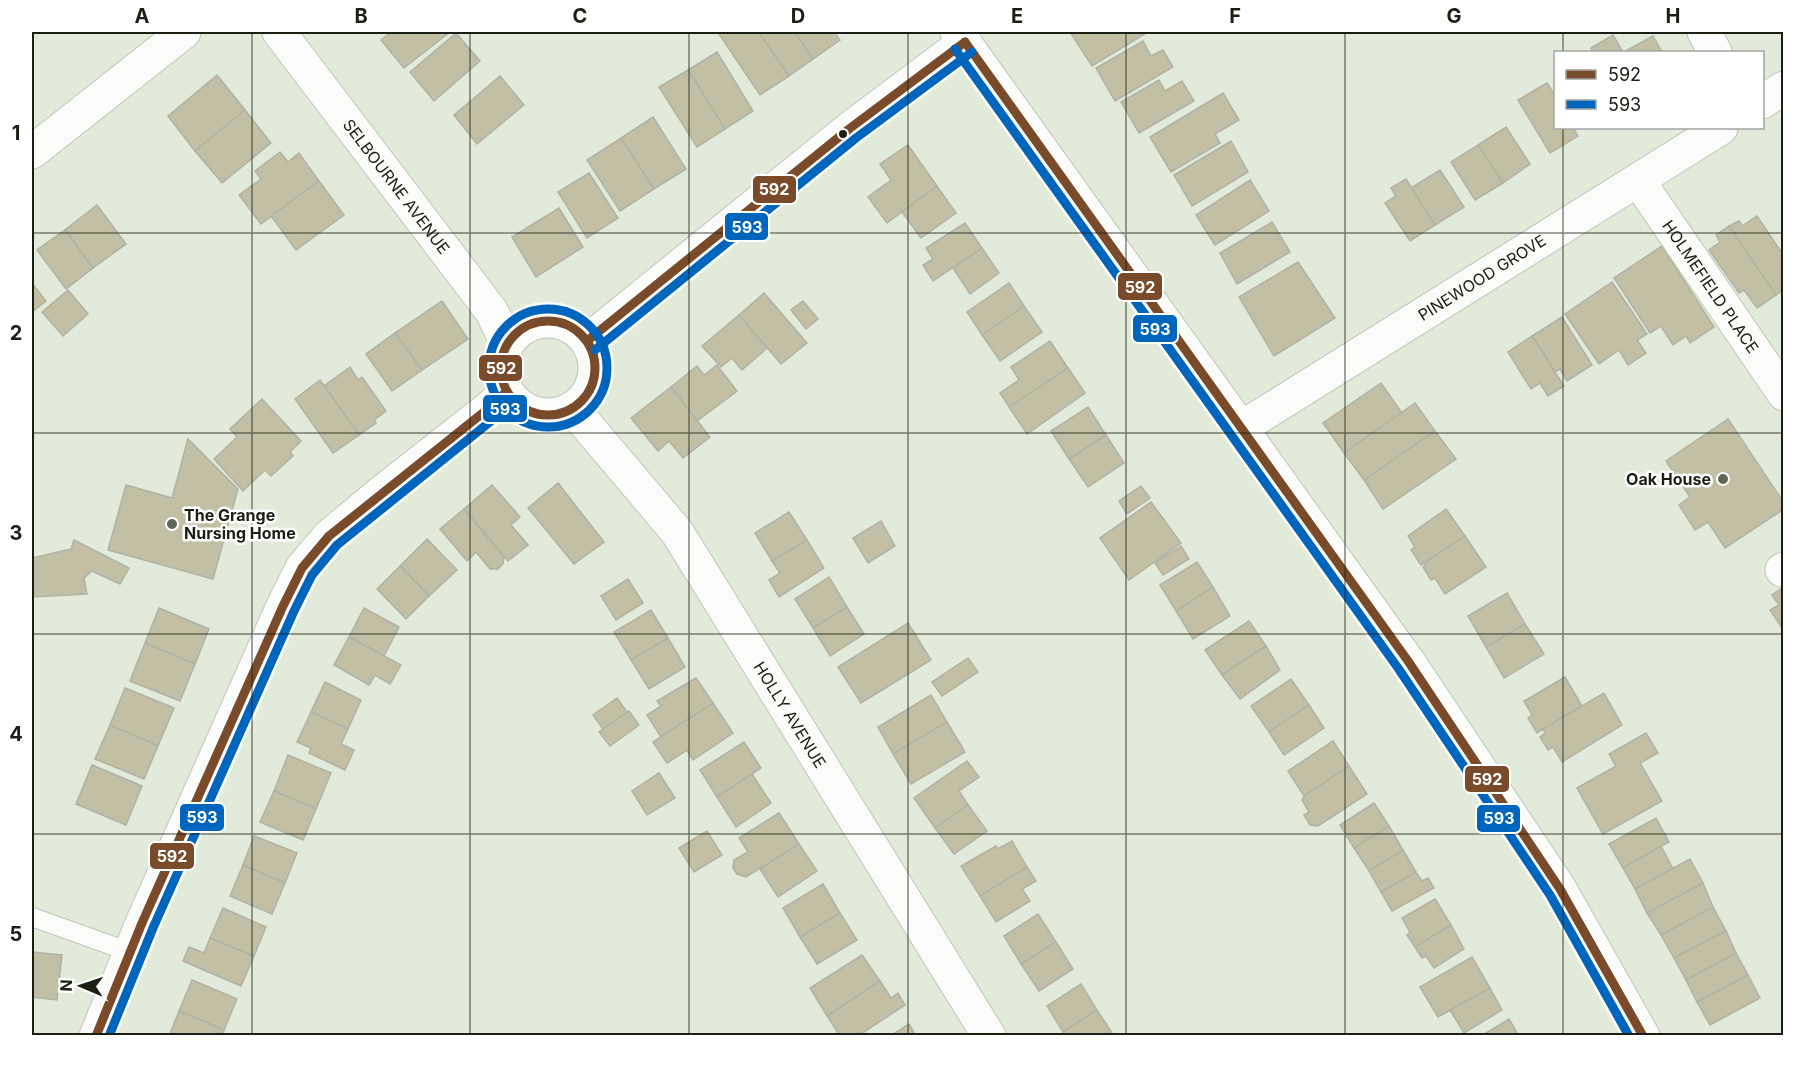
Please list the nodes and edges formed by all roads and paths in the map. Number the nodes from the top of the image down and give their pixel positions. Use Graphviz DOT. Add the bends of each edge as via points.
graph roads {
  1 [pos="184,32"];
  2 [pos="279,32"];
  3 [pos="1704,32"];
  4 [pos="961,37"];
  5 [pos="1714,51"];
  6 [pos="1784,88"];
  7 [pos="1764,101"];
  8 [pos="1719,129"];
  9 [pos="32,152"];
  10 [pos="1638,180"];
  11 [pos="587,341"];
  12 [pos="507,344"];
  13 [pos="506,392"];
  14 [pos="1784,393"];
  15 [pos="573,409"];
  16 [pos="1241,428"];
  17 [pos="32,917"];
  18 [pos="130,952"];
  19 [pos="96,1035"];
  20 [pos="989,1035"];
  21 [pos="1643,1035"];
  1 -- 9 [label="street"];
  2 -- 12 [label="street, SELBOURNE AVENUE" via="492,312"];
  3 -- 5 [label="street"];
  4 -- 11 [label="street"];
  4 -- 16 [label="street"];
  6 -- 7 [label="street"];
  8 -- 10 [label="street, PINEWOOD GROVE"];
  10 -- 14 [label="street, HOLMEFIELD PLACE"];
  10 -- 16 [label="street, PINEWOOD GROVE"];
  11 -- 12 [label="street" via="570,326 546,321 531,323"];
  11 -- 15 [label="street" via="596,371 585,399"];
  12 -- 13 [label="street" via="501,360"];
  13 -- 15 [label="street" via="516,404 544,416"];
  13 -- 18 [label="street" via="329,536 302,568"];
  15 -- 20 [label="street, HOLLY AVENUE" via="676,532"];
  16 -- 21 [label="street" via="1408,661 1560,890"];
  17 -- 18 [label="lane"];
  18 -- 19 [label="street"];
}
